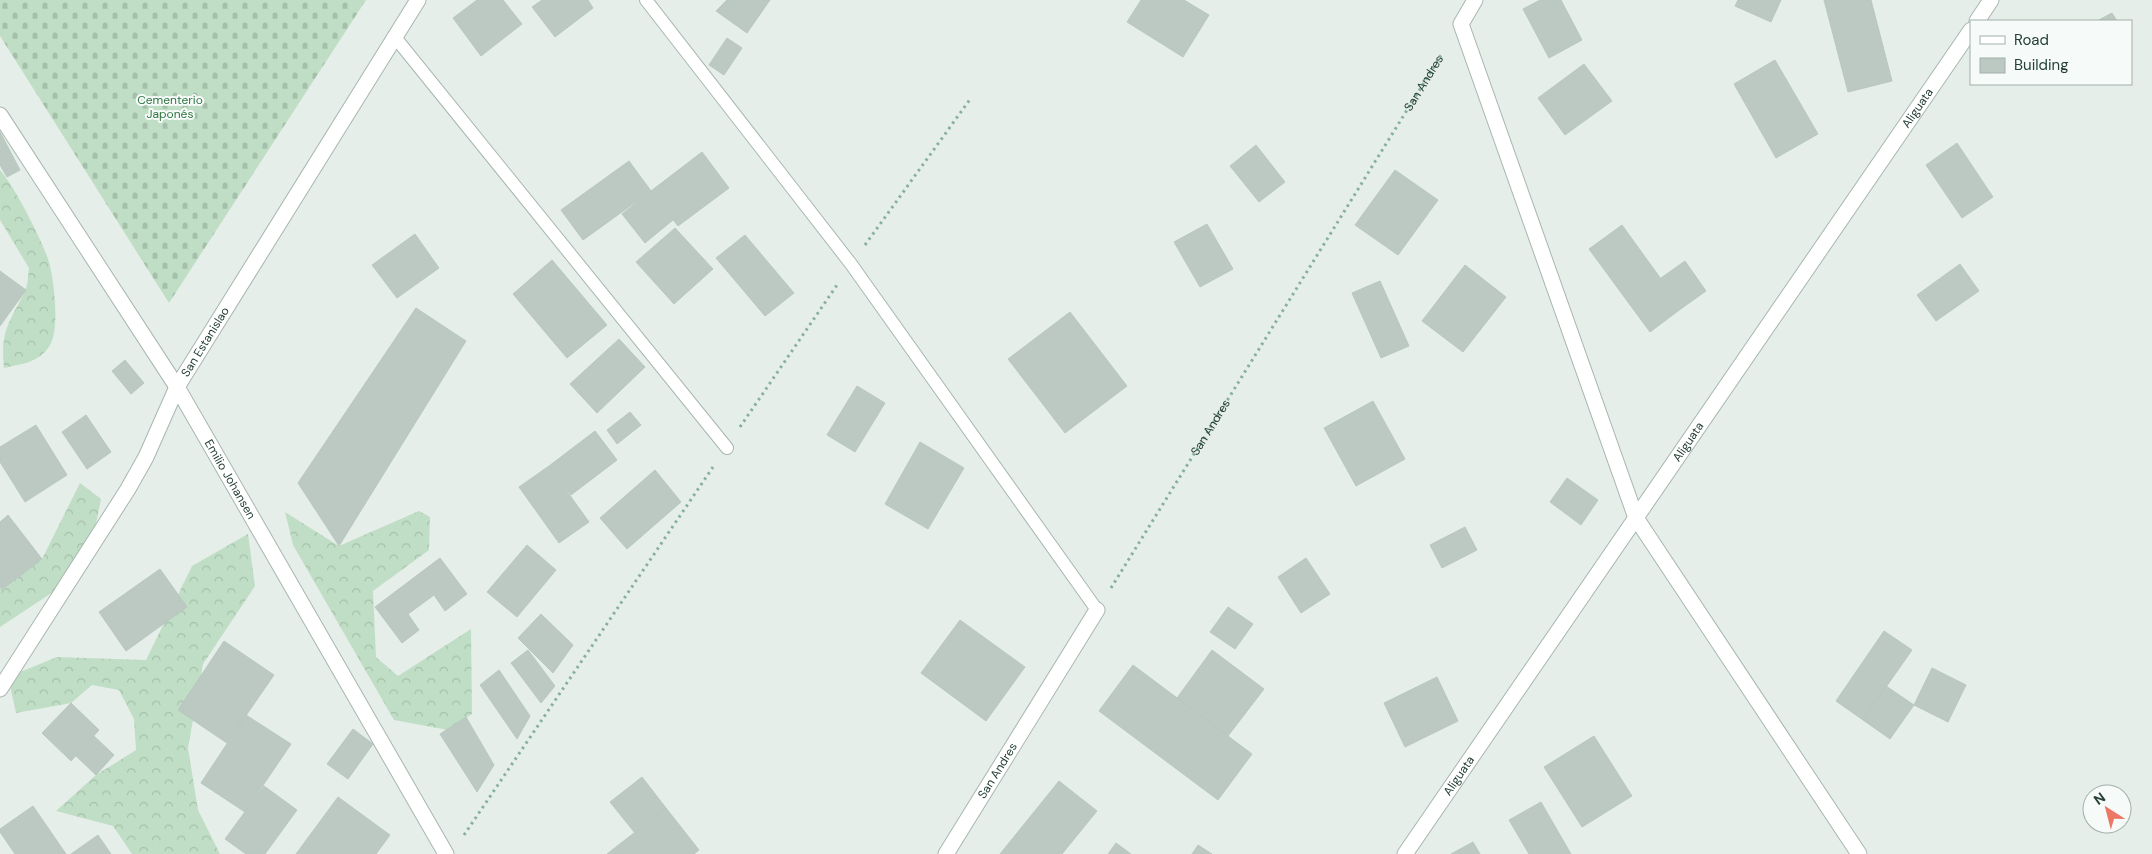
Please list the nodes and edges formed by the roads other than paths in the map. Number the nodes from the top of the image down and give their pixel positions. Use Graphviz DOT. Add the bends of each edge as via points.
graph roads {
  1 [pos="418,0"];
  2 [pos="646,0"];
  3 [pos="1475,0"];
  4 [pos="1974,0"];
  5 [pos="1991,0"];
  6 [pos="1978,19"];
  7 [pos="1970,31"];
  8 [pos="394,36"];
  9 [pos="0,115"];
  10 [pos="177,387"];
  11 [pos="726,448"];
  12 [pos="1636,518"];
  13 [pos="1097,610"];
  14 [pos="0,663"];
  15 [pos="4,683"];
  16 [pos="446,854"];
  17 [pos="946,854"];
  18 [pos="1405,854"];
  19 [pos="1860,854"];
  1 -- 8 [label="street, San Estanislao"];
  2 -- 13 [label="lane" via="851,264"];
  3 -- 12 [label="street" via="1461,24"];
  4 -- 6 [label="street"];
  5 -- 6 [label="street"];
  7 -- 12 [label="street, Aliguata"];
  8 -- 10 [label="street, San Estanislao"];
  8 -- 11 [label="lane"];
  9 -- 10 [label="street, Emilio Johansen"];
  10 -- 15 [label="street, San Estanislao" via="128,489"];
  10 -- 16 [label="street, Emilio Johansen"];
  12 -- 18 [label="street, Aliguata"];
  12 -- 19 [label="street"];
  13 -- 17 [label="street, San Andres"];
  14 -- 15 [label="street"];
}
